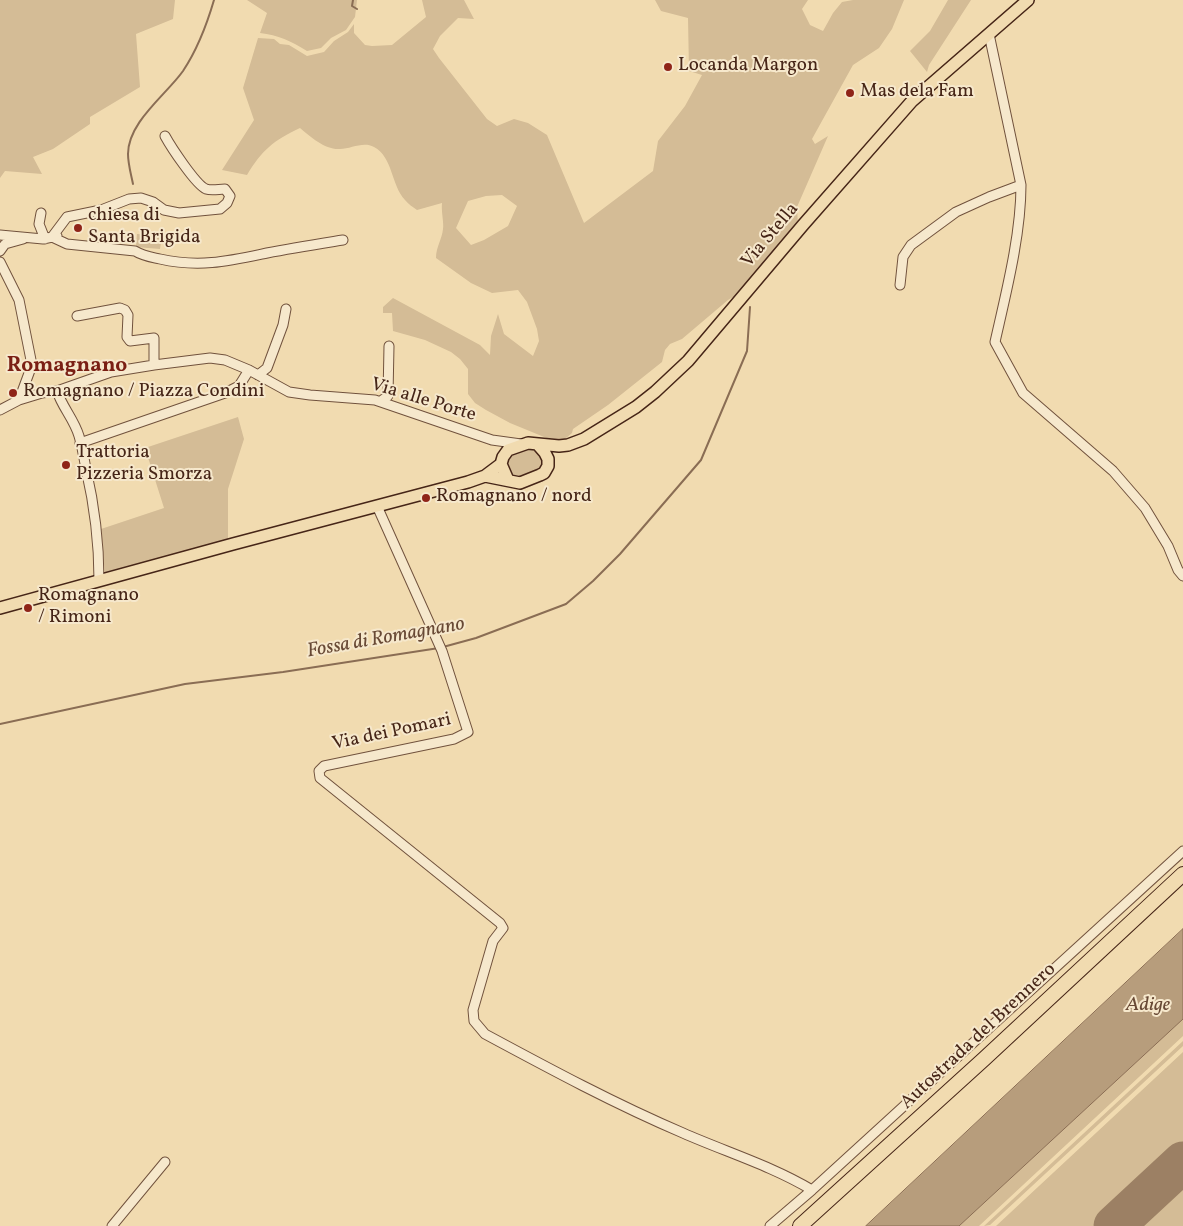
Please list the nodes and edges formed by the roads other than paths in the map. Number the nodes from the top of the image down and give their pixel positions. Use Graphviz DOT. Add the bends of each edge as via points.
graph roads {
  1 [pos="1028,0"];
  2 [pos="989,34"];
  3 [pos="165,136"];
  4 [pos="1021,185"];
  5 [pos="40,212"];
  6 [pos="0,235"];
  7 [pos="52,237"];
  8 [pos="26,238"];
  9 [pos="344,240"];
  10 [pos="0,251"];
  11 [pos="0,262"];
  12 [pos="900,285"];
  13 [pos="286,309"];
  14 [pos="77,316"];
  15 [pos="389,346"];
  16 [pos="154,364"];
  17 [pos="249,370"];
  18 [pos="258,375"];
  19 [pos="57,391"];
  20 [pos="19,400"];
  21 [pos="381,401"];
  22 [pos="0,410"];
  23 [pos="492,440"];
  24 [pos="80,443"];
  25 [pos="522,444"];
  26 [pos="538,445"];
  27 [pos="568,446"];
  28 [pos="502,461"];
  29 [pos="548,466"];
  30 [pos="485,476"];
  31 [pos="508,480"];
  32 [pos="377,506"];
  33 [pos="1183,576"];
  34 [pos="98,580"];
  35 [pos="0,608"];
  36 [pos="1183,851"];
  37 [pos="1183,874"];
  38 [pos="1183,886"];
  39 [pos="165,1162"];
  40 [pos="812,1190"];
  41 [pos="112,1226"];
  42 [pos="770,1226"];
  43 [pos="800,1226"];
  44 [pos="812,1226"];
  1 -- 2 [label="main road, Via Stella"];
  2 -- 4 [label="street"];
  2 -- 27 [label="main road, Via Stella" via="912,101 688,361 636,407 584,440"];
  3 -- 7 [label="street" via="202,187 225,189 230,196 227,203 220,209 179,213 164,210 141,198 129,199 101,210 67,217"];
  4 -- 12 [label="street" via="956,212 911,245 903,257"];
  4 -- 33 [label="street" via="1010,275 995,342 1023,392 1113,471 1145,508"];
  5 -- 7 [label="street" via="39,224"];
  6 -- 8 [label="street"];
  7 -- 8 [label="street"];
  7 -- 9 [label="street" via="67,244 135,251 196,264 229,262"];
  8 -- 10 [label="street" via="5,244"];
  11 -- 20 [label="street" via="19,300 32,365"];
  13 -- 18 [label="street" via="267,368"];
  14 -- 16 [label="street" via="120,308 125,310 130,341 154,338"];
  15 -- 21 [label="street" via="388,396"];
  16 -- 17 [label="street, Via alle Porte" via="210,358"];
  16 -- 19 [label="street, Via alle Porte" via="111,372"];
  17 -- 18 [label="street, Via alle Porte"];
  17 -- 24 [label="street" via="240,386 225,393"];
  18 -- 21 [label="street, Via alle Porte" via="289,392"];
  19 -- 20 [label="street, Via alle Porte"];
  19 -- 24 [label="street"];
  20 -- 22 [label="street, Via alle Porte"];
  21 -- 23 [label="street, Via alle Porte"];
  23 -- 25 [label="street, Via alle Porte"];
  23 -- 28 [label="street, Via alle Porte"];
  24 -- 34 [label="street" via="96,512"];
  25 -- 26 [label="main road"];
  25 -- 28 [label="main road" via="508,450"];
  26 -- 27 [label="main road, Via Stella"];
  26 -- 29 [label="main road" via="546,453"];
  27 -- 29 [label="main road, Via Stella"];
  28 -- 30 [label="main road"];
  28 -- 31 [label="main road"];
  29 -- 31 [label="main road" via="544,473 530,480 514,483"];
  30 -- 31 [label="main road"];
  30 -- 32 [label="main road"];
  32 -- 34 [label="main road"];
  32 -- 40 [label="street, Via dei Pomari" via="438,641 468,732 454,739 324,766 319,770 320,778 500,923 503,928 493,941 473,1010 474,1021 485,1034 594,1093"];
  34 -- 35 [label="main road"];
  36 -- 40 [label="street"];
  37 -- 43 [label="highway, Autostrada del Brennero"];
  38 -- 44 [label="highway, Autostrada del Brennero"];
  39 -- 41 [label="street"];
  40 -- 42 [label="street"];
}
